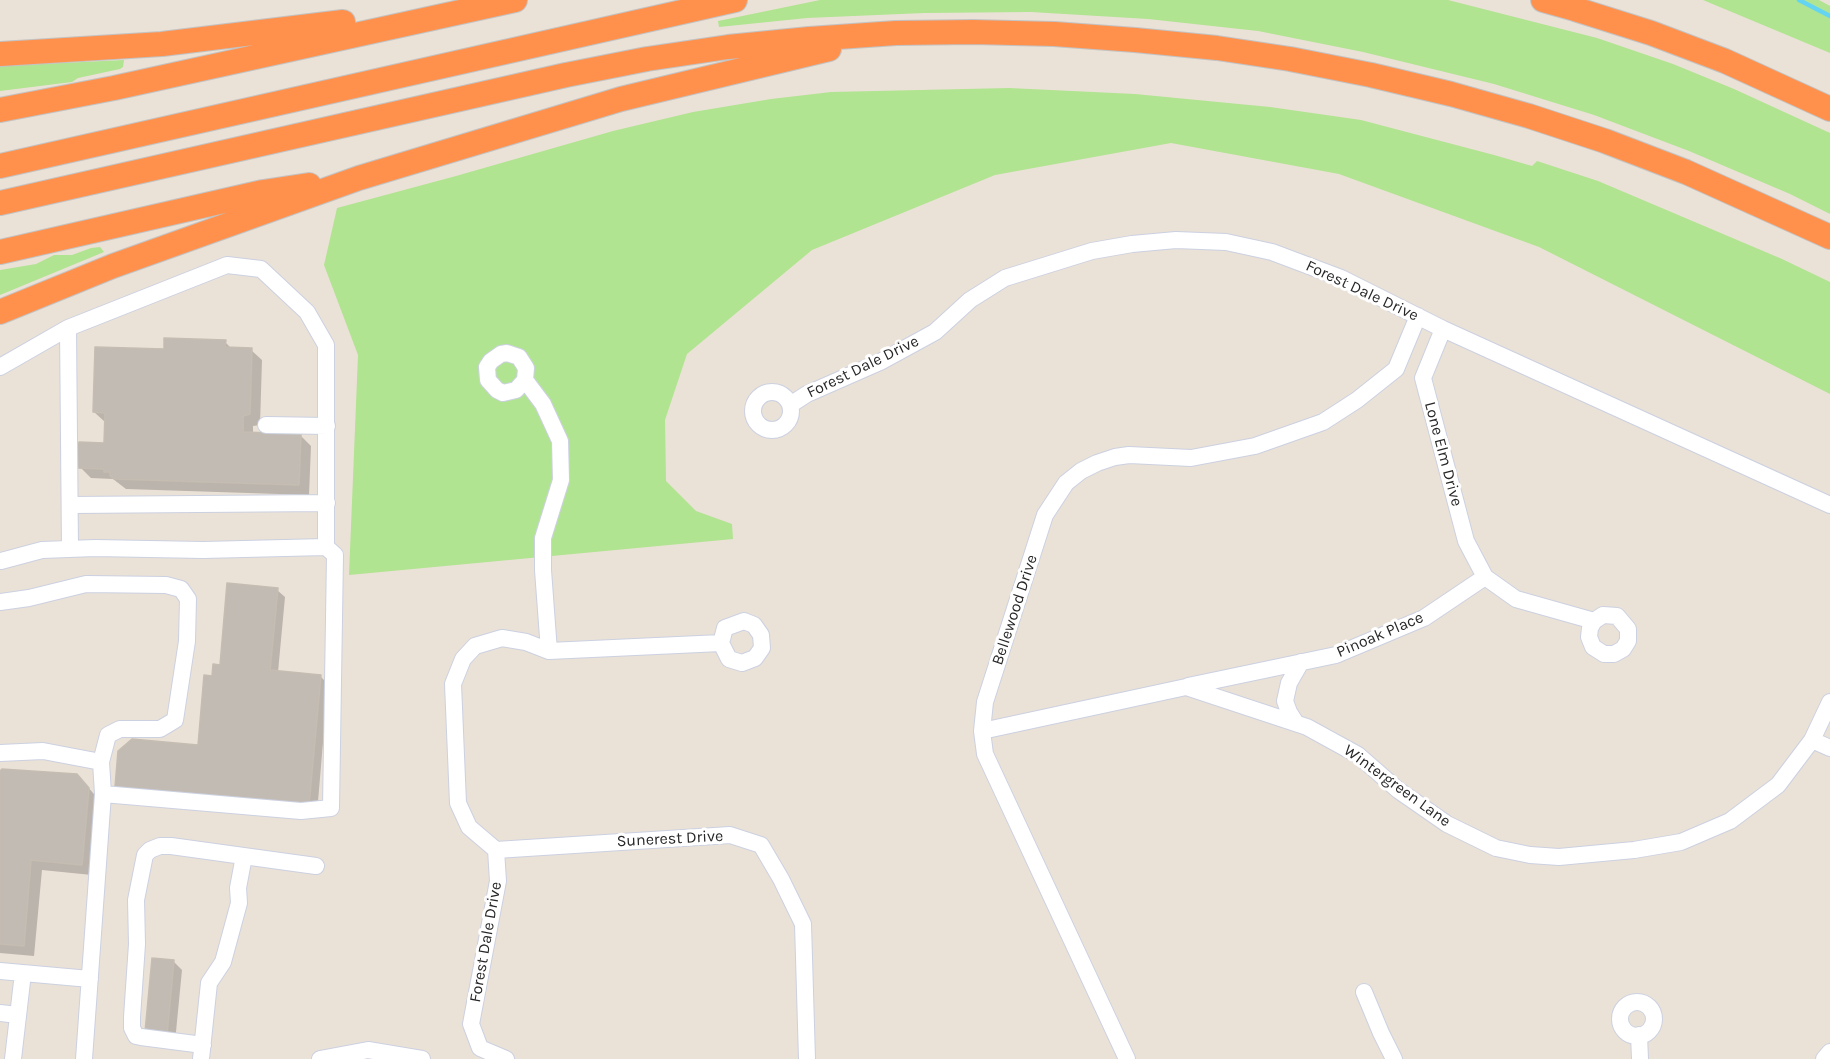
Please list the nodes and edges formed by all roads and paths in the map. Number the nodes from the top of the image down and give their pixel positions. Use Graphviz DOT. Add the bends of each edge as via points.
graph roads {
  1 [pos="735,0"];
  2 [pos="1543,0"];
  3 [pos="503,2"];
  4 [pos="896,33"];
  5 [pos="0,54"];
  6 [pos="1830,109"];
  7 [pos="0,110"];
  8 [pos="0,166"];
  9 [pos="359,178"];
  10 [pos="0,203"];
  11 [pos="1830,237"];
  12 [pos="0,252"];
  13 [pos="0,312"];
  14 [pos="1418,316"];
  15 [pos="68,328"];
  16 [pos="1443,329"];
  17 [pos="0,367"];
  18 [pos="1386,377"];
  19 [pos="525,380"];
  20 [pos="1426,388"];
  21 [pos="790,405"];
  22 [pos="266,425"];
  23 [pos="327,426"];
  24 [pos="327,503"];
  25 [pos="70,505"];
  26 [pos="1830,505"];
  27 [pos="326,547"];
  28 [pos="70,549"];
  29 [pos="0,565"];
  30 [pos="1485,577"];
  31 [pos="0,602"];
  32 [pos="1594,621"];
  33 [pos="721,643"];
  34 [pos="549,651"];
  35 [pos="1301,662"];
  36 [pos="1186,687"];
  37 [pos="1830,702"];
  38 [pos="1296,723"];
  39 [pos="982,731"];
  40 [pos="1812,740"];
  41 [pos="1830,748"];
  42 [pos="0,753"];
  43 [pos="102,762"];
  44 [pos="103,794"];
  45 [pos="496,850"];
  46 [pos="244,856"];
  47 [pos="316,866"];
  48 [pos="0,971"];
  49 [pos="23,973"];
  50 [pos="90,979"];
  51 [pos="1364,992"];
  52 [pos="0,1013"];
  53 [pos="18,1015"];
  54 [pos="1639,1035"];
  55 [pos="202,1052"];
  56 [pos="1830,1052"];
  57 [pos="13,1059"];
  58 [pos="84,1059"];
  59 [pos="320,1059"];
  60 [pos="422,1059"];
  61 [pos="506,1059"];
  62 [pos="807,1059"];
  63 [pos="1127,1059"];
  64 [pos="1394,1059"];
  65 [pos="1640,1059"];
  66 [pos="1824,1059"];
  1 -- 8 [label="highway"];
  2 -- 6 [label="highway" via="1651,33 1725,61"];
  3 -- 5 [label="highway" via="162,44"];
  3 -- 7 [label="highway"];
  4 -- 9 [label="highway" via="621,99"];
  4 -- 10 [label="highway" via="728,47 554,77"];
  4 -- 11 [label="highway" via="1054,34 1135,40 1290,59 1371,75 1451,94 1605,141 1686,172"];
  9 -- 12 [label="highway" via="263,192"];
  9 -- 13 [label="highway" via="113,266"];
  14 -- 16 [label="street, Forest Dale Drive"];
  14 -- 18 [label="street, Bellewood Drive" via="1396,369"];
  14 -- 21 [label="street, Forest Dale Drive" via="1341,278 1272,252 1226,242 1176,240 1132,244 1092,250 1005,278 970,300 934,332"];
  15 -- 17 [label="street"];
  15 -- 23 [label="street" via="227,265 261,269 307,312 326,345"];
  15 -- 25 [label="street"];
  16 -- 20 [label="street, Lone Elm Drive" via="1424,378"];
  16 -- 26 [label="street, Forest Dale Drive"];
  18 -- 20 [label="street" via="1404,373"];
  18 -- 39 [label="street, Bellewood Drive" via="1323,422 1255,446 1191,458 1114,457 1081,471 1066,483 1045,515 985,702"];
  19 -- 34 [label="street" via="543,404 560,441 561,480 543,538"];
  20 -- 30 [label="street, Lone Elm Drive" via="1466,541"];
  22 -- 23 [label="street"];
  23 -- 24 [label="street"];
  24 -- 25 [label="street"];
  24 -- 27 [label="street"];
  25 -- 28 [label="street"];
  27 -- 28 [label="street"];
  27 -- 44 [label="street" via="335,555 331,808 301,811"];
  28 -- 29 [label="street" via="42,550"];
  30 -- 32 [label="street" via="1516,599"];
  30 -- 35 [label="street, Pinoak Place" via="1424,618 1336,655"];
  31 -- 43 [label="street" via="86,584 166,585 181,589 188,598 187,641 175,720 160,729 120,729 108,735"];
  33 -- 34 [label="street"];
  34 -- 45 [label="street" via="502,638 475,646 463,659 453,684 458,803 469,827"];
  35 -- 36 [label="street, Pinoak Place"];
  35 -- 38 [label="street" via="1285,700"];
  36 -- 38 [label="street, Wintergreen Lane"];
  36 -- 39 [label="street"];
  37 -- 40 [label="street, Wintergreen Lane"];
  38 -- 40 [label="street, Wintergreen Lane" via="1358,755 1398,790 1447,824 1496,848 1558,857 1681,842 1730,821 1778,785"];
  39 -- 63 [label="street, Bellewood Drive" via="985,754"];
  40 -- 41 [label="street"];
  42 -- 43 [label="street" via="43,751"];
  43 -- 44 [label="street"];
  44 -- 50 [label="street"];
  45 -- 61 [label="street, Forest Dale Drive" via="498,881 471,1024 480,1048"];
  45 -- 62 [label="street, Sunerest Drive" via="730,835 761,845 803,924"];
  46 -- 47 [label="street"];
  46 -- 55 [label="street" via="239,903 223,962 209,983"];
  46 -- 55 [label="street" via="160,846 145,855 136,900 132,1029 135,1036"];
  48 -- 49 [label="street"];
  49 -- 50 [label="street"];
  49 -- 53 [label="street"];
  50 -- 58 [label="street"];
  51 -- 64 [label="street"];
  52 -- 53 [label="street"];
  53 -- 57 [label="street"];
  54 -- 65 [label="street"];
  56 -- 66 [label="street"];
  59 -- 60 [label="street" via="368,1050"];
}
